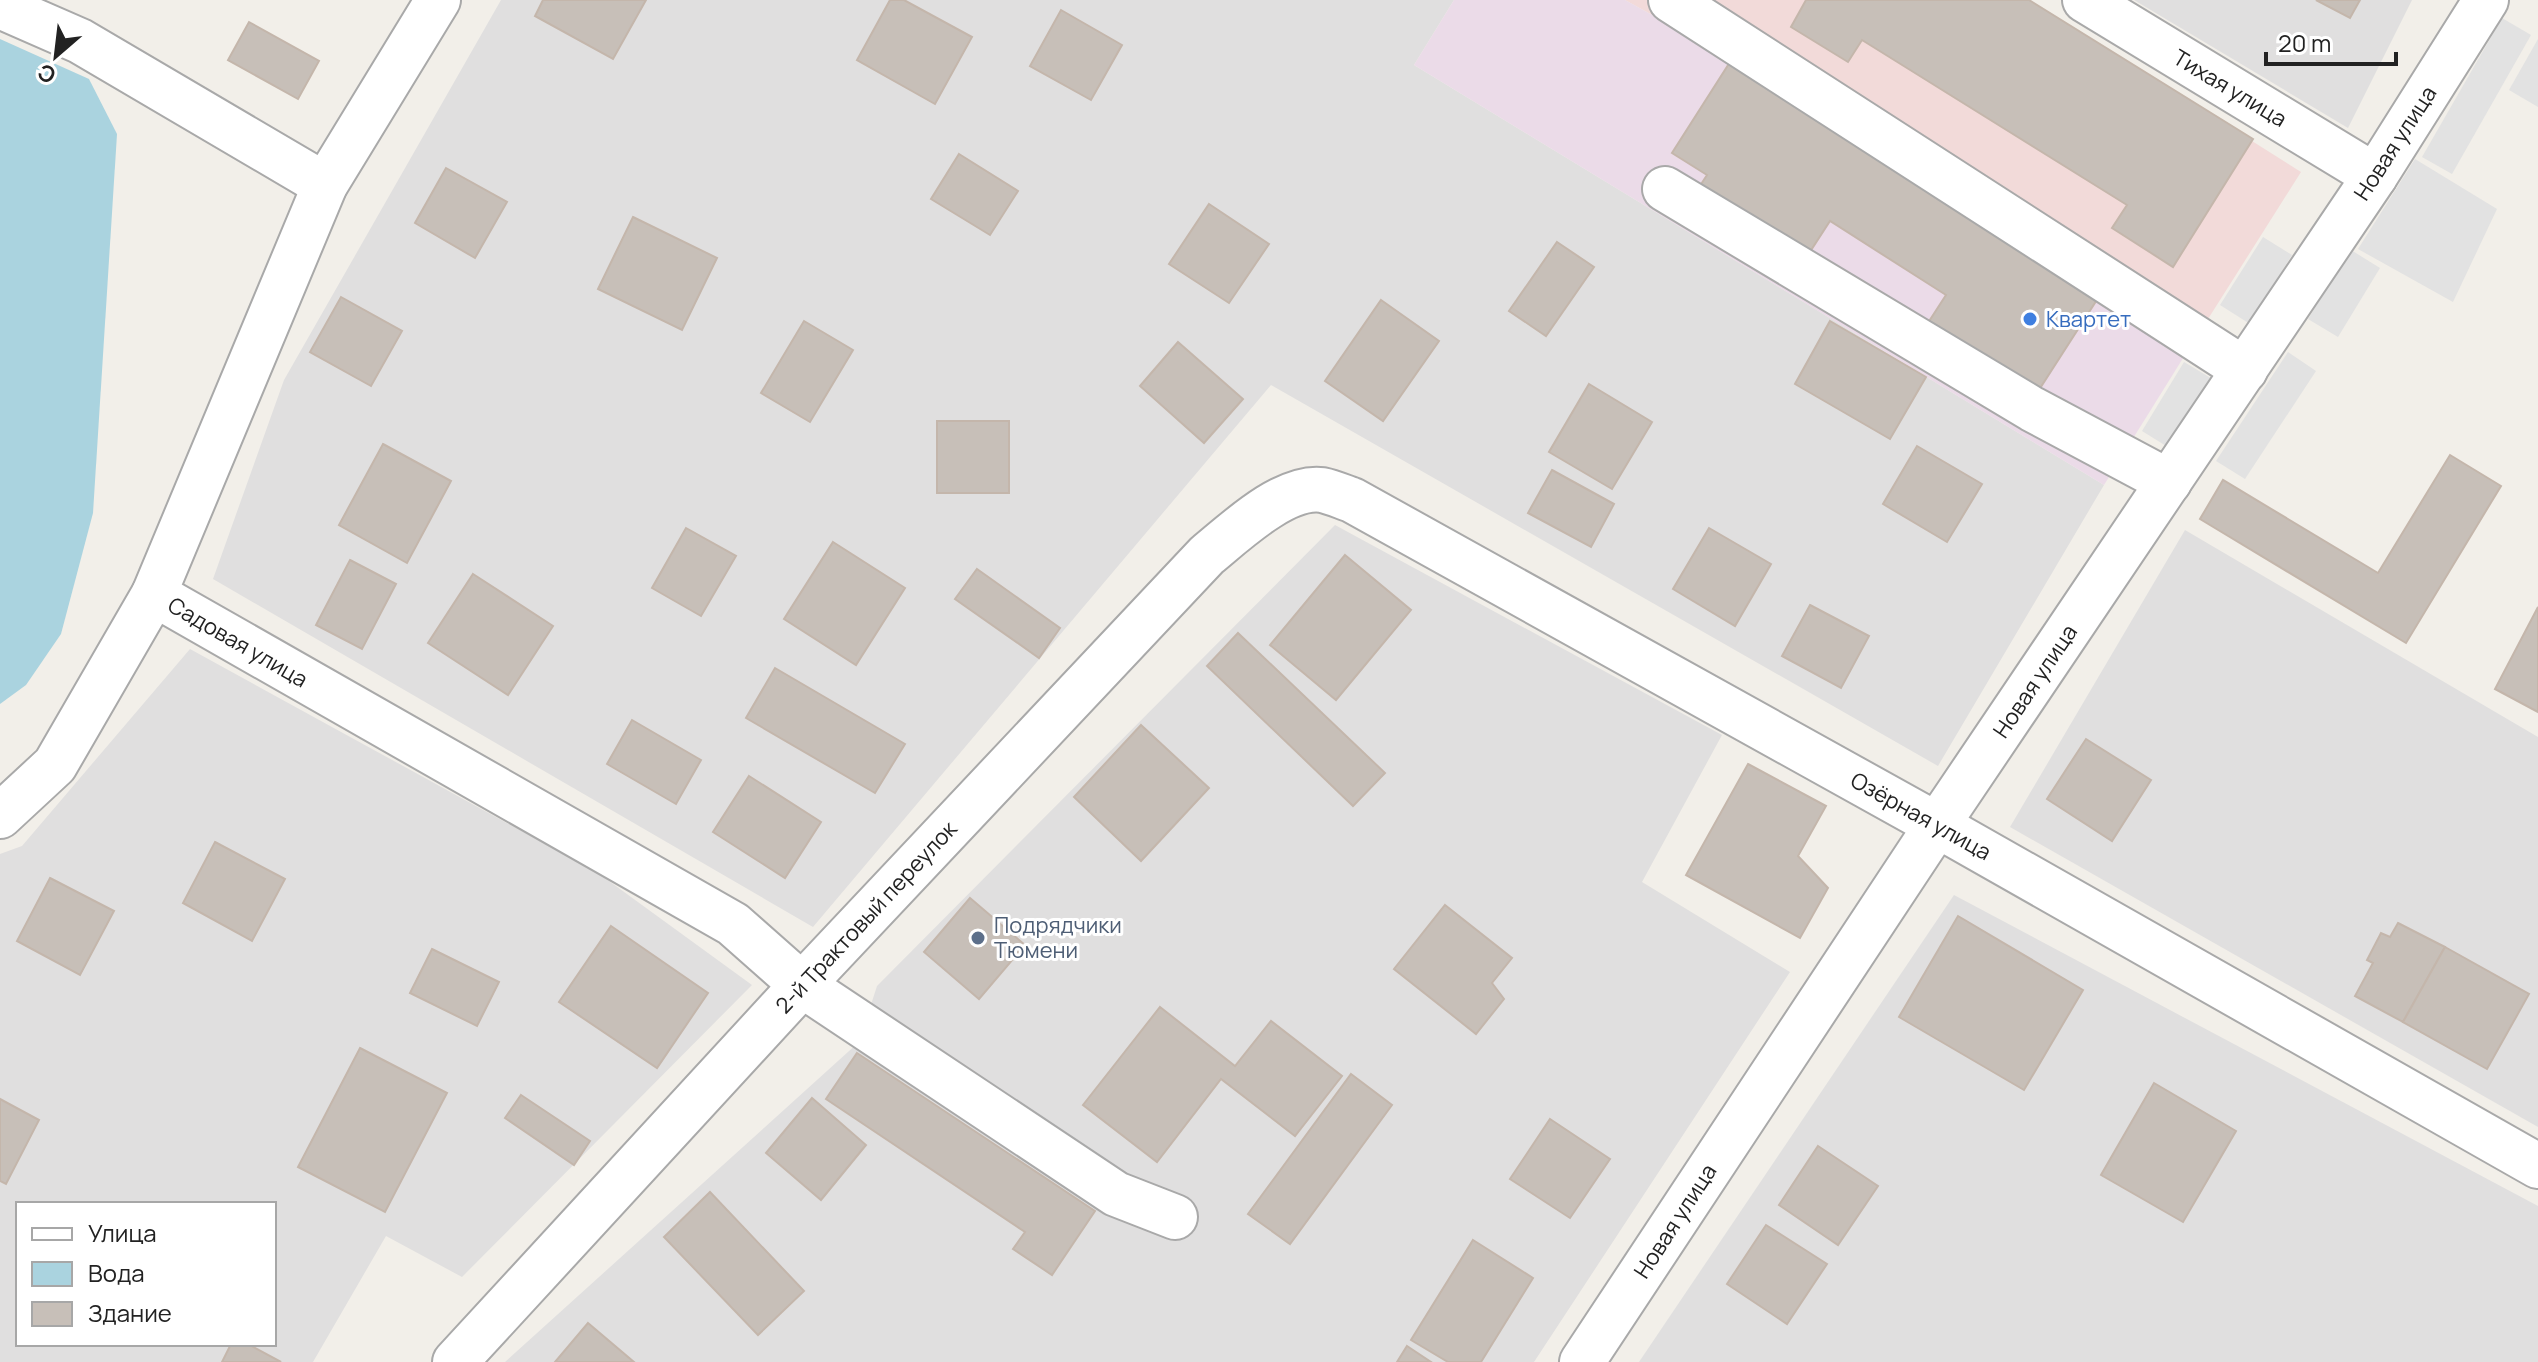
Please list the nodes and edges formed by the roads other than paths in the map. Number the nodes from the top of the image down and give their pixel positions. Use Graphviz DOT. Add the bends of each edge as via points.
graph roads {
  1 [pos="438,0"];
  2 [pos="1671,0"];
  3 [pos="2085,0"];
  4 [pos="2486,0"];
  5 [pos="0,6"];
  6 [pos="2375,176"];
  7 [pos="325,185"];
  8 [pos="1665,189"];
  9 [pos="2245,370"];
  10 [pos="2169,482"];
  11 [pos="1295,494"];
  12 [pos="154,594"];
  13 [pos="0,816"];
  14 [pos="1937,825"];
  15 [pos="802,985"];
  16 [pos="2538,1166"];
  17 [pos="1175,1217"];
  18 [pos="455,1362"];
  19 [pos="1582,1362"];
  1 -- 7 [label="street, Садовая улица"];
  2 -- 9 [label="street"];
  3 -- 6 [label="street, Тихая улица"];
  4 -- 6 [label="street, Новая улица"];
  5 -- 7 [label="street" via="80,41"];
  6 -- 9 [label="street, Новая улица"];
  7 -- 12 [label="street, Садовая улица"];
  8 -- 10 [label="street" via="2032,409"];
  9 -- 10 [label="street, Новая улица"];
  10 -- 14 [label="street, Новая улица"];
  11 -- 14 [label="street, Озёрная улица" via="1320,490 1352,500"];
  11 -- 15 [label="street, 2-й Трактовый переулок" via="1250,519 1207,555"];
  12 -- 13 [label="street" via="55,765"];
  12 -- 15 [label="street, Садовая улица" via="733,924"];
  14 -- 16 [label="street, Озёрная улица"];
  14 -- 19 [label="street, Новая улица"];
  15 -- 17 [label="street, Садовая улица" via="1116,1194"];
  15 -- 18 [label="street, 2-й Трактовый переулок"];
}
